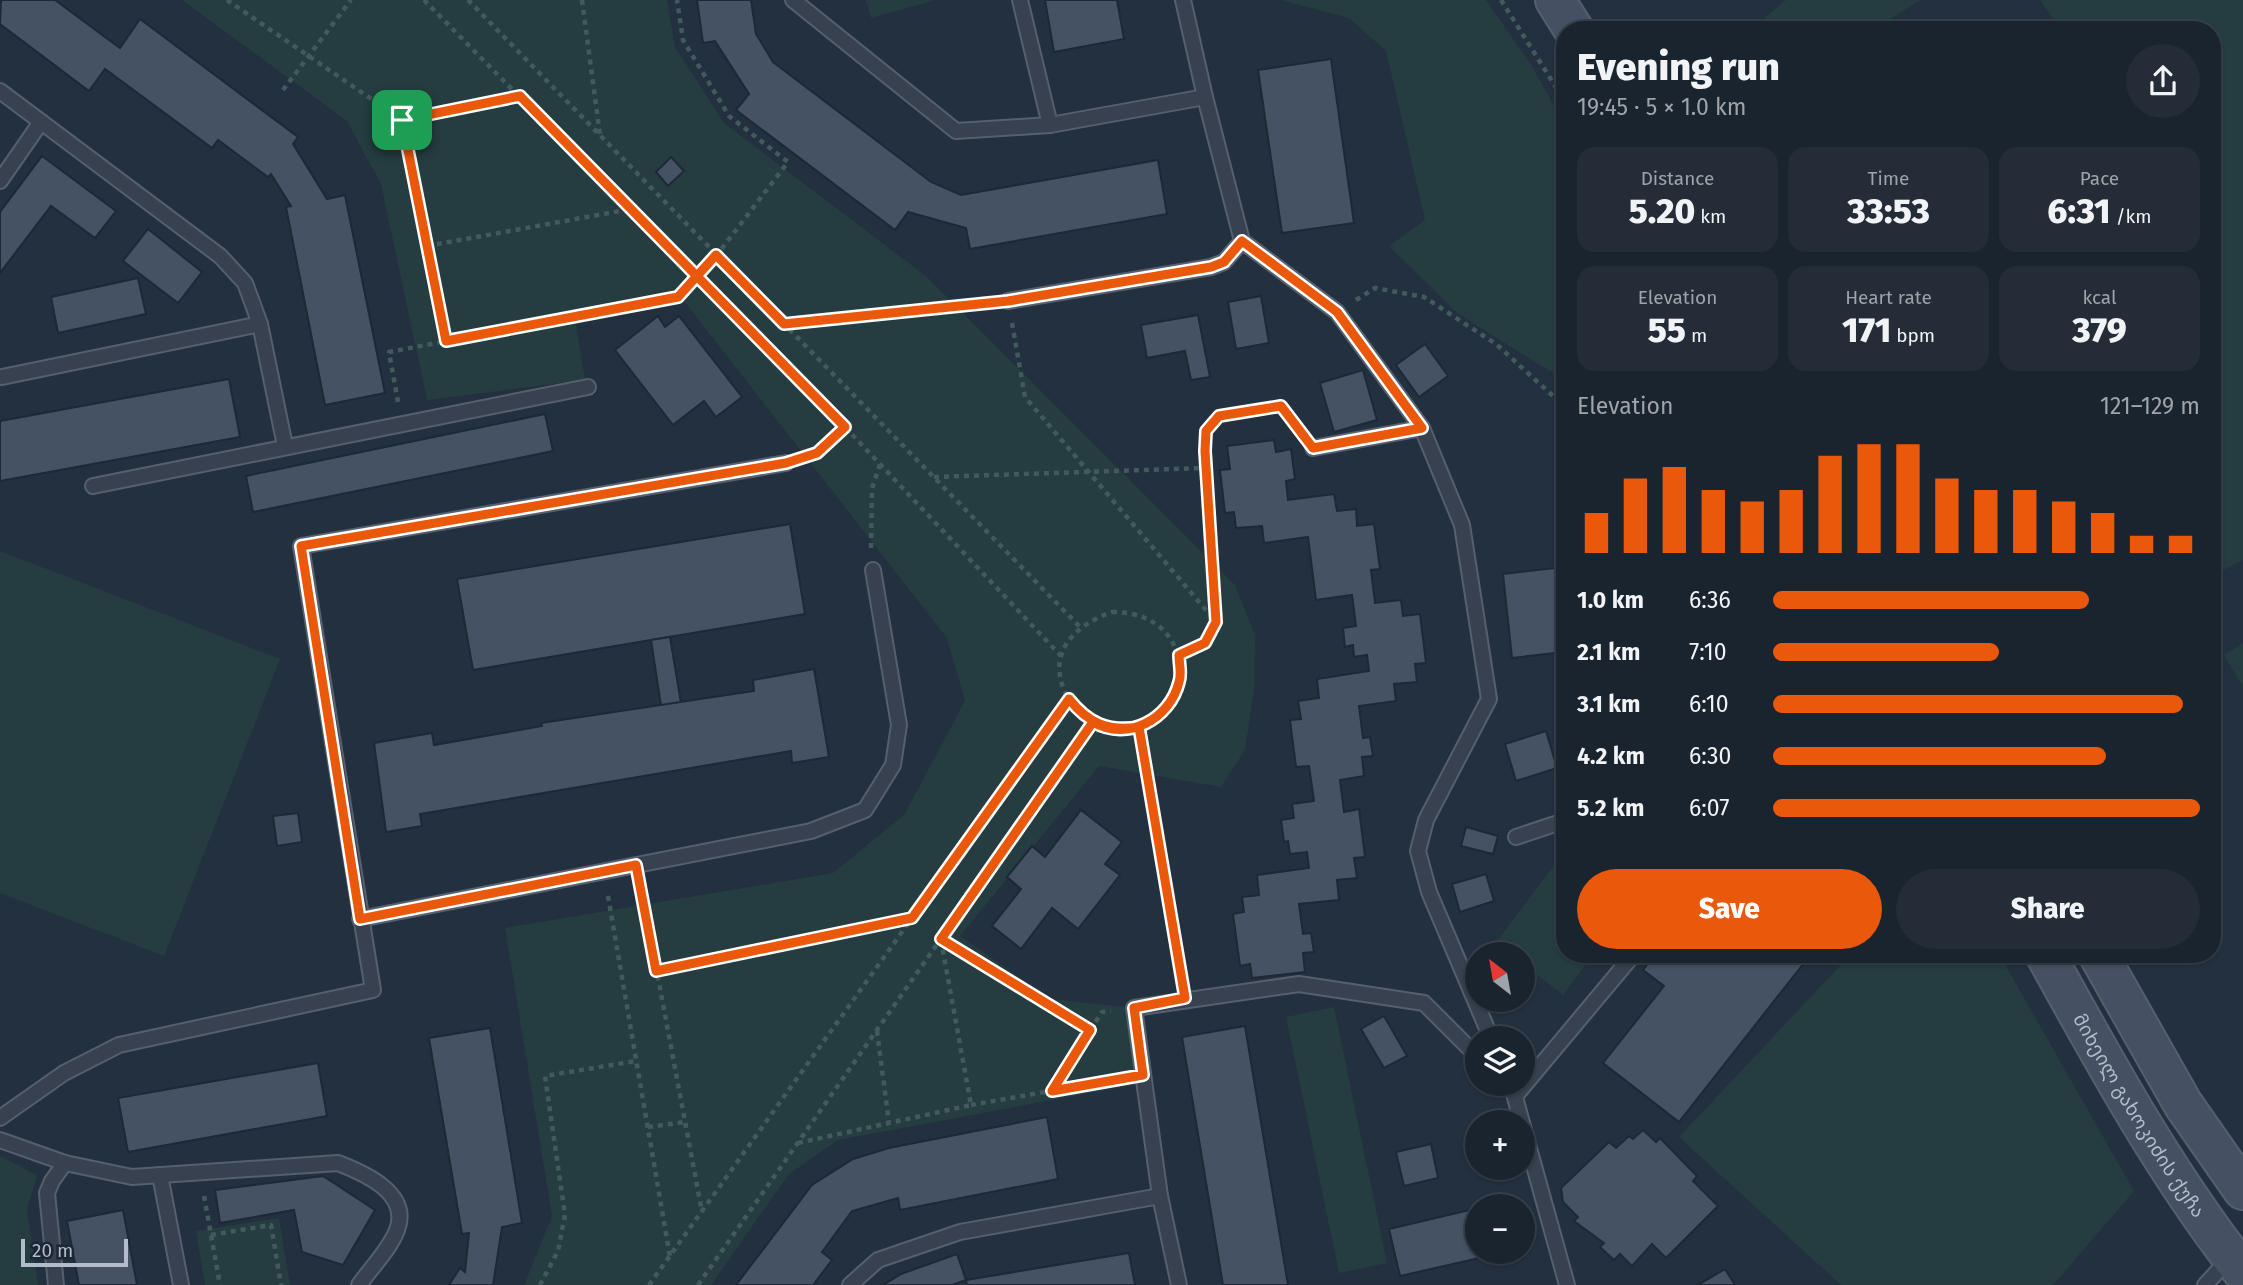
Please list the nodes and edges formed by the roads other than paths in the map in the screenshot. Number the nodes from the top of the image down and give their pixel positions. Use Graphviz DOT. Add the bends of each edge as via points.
graph roads {
  1 [pos="793,0"];
  2 [pos="1020,0"];
  3 [pos="1183,0"];
  4 [pos="1555,0"];
  5 [pos="1568,21"];
  6 [pos="0,91"];
  7 [pos="1205,97"];
  8 [pos="41,122"];
  9 [pos="1050,125"];
  10 [pos="0,181"];
  11 [pos="1242,241"];
  12 [pos="1008,301"];
  13 [pos="260,324"];
  14 [pos="2,377"];
  15 [pos="588,387"];
  16 [pos="1422,428"];
  17 [pos="285,446"];
  18 [pos="1313,448"];
  19 [pos="786,463"];
  20 [pos="93,486"];
  21 [pos="873,570"];
  22 [pos="1556,824"];
  23 [pos="1516,837"];
  24 [pos="360,919"];
  25 [pos="1626,963"];
  26 [pos="2050,963"];
  27 [pos="2103,963"];
  28 [pos="1486,1026"];
  29 [pos="1465,1044"];
  30 [pos="1535,1064"];
  31 [pos="1515,1096"];
  32 [pos="0,1118"];
  33 [pos="0,1140"];
  34 [pos="65,1163"];
  35 [pos="160,1175"];
  36 [pos="2243,1190"];
  37 [pos="1160,1196"];
  38 [pos="2237,1264"];
  39 [pos="56,1285"];
  40 [pos="181,1285"];
  41 [pos="359,1285"];
  42 [pos="850,1285"];
  43 [pos="1179,1285"];
  44 [pos="1567,1285"];
  45 [pos="2205,1285"];
  1 -- 9 [label="lane" via="956,131"];
  2 -- 9 [label="lane"];
  3 -- 7 [label="lane"];
  4 -- 5 [label="street"];
  6 -- 8 [label="lane"];
  7 -- 9 [label="lane"];
  7 -- 11 [label="lane"];
  8 -- 10 [label="lane"];
  8 -- 13 [label="lane" via="220,256 245,283"];
  11 -- 12 [label="lane" via="1224,262 1211,267"];
  11 -- 16 [label="lane" via="1337,312"];
  13 -- 14 [label="lane"];
  13 -- 17 [label="lane"];
  15 -- 17 [label="lane"];
  16 -- 18 [label="lane"];
  16 -- 28 [label="lane" via="1462,525 1489,699 1426,820 1418,851 1429,892"];
  17 -- 20 [label="lane"];
  19 -- 24 [label="lane" via="301,546"];
  21 -- 24 [label="lane" via="899,724 893,765 865,810 811,831"];
  22 -- 23 [label="lane"];
  24 -- 32 [label="lane" via="373,990 119,1045 64,1073"];
  25 -- 30 [label="lane"];
  26 -- 38 [label="street, მიხეილ გახოკიძის ქუჩა" via="2136,1114 2213,1235"];
  27 -- 36 [label="street" via="2183,1104"];
  29 -- 37 [label="lane" via="1424,1003 1299,984 1134,1008"];
  31 -- 44 [label="lane"];
  33 -- 34 [label="lane"];
  34 -- 35 [label="lane" via="132,1177"];
  34 -- 39 [label="lane" via="47,1193"];
  35 -- 40 [label="lane"];
  35 -- 41 [label="lane" via="338,1163 379,1182 397,1203 398,1229"];
  37 -- 42 [label="lane" via="960,1232 878,1259"];
  37 -- 43 [label="lane"];
  38 -- 45 [label="lane"];
}
